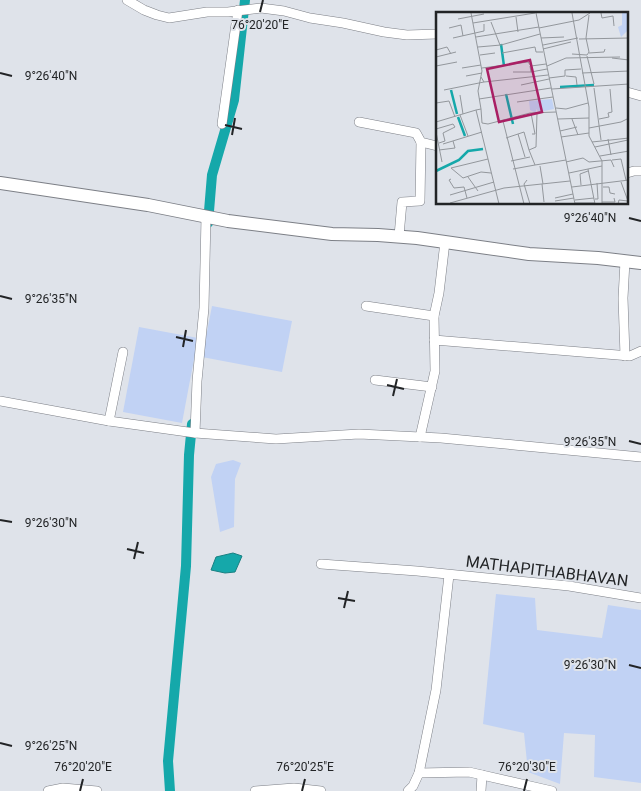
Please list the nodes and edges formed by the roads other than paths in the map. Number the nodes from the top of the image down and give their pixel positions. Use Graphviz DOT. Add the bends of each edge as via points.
graph roads {
  1 [pos="127,0"];
  2 [pos="244,10"];
  3 [pos="436,34"];
  4 [pos="628,92"];
  5 [pos="641,96"];
  6 [pos="358,122"];
  7 [pos="222,124"];
  8 [pos="421,142"];
  9 [pos="436,146"];
  10 [pos="641,171"];
  11 [pos="628,173"];
  12 [pos="0,183"];
  13 [pos="209,217"];
  14 [pos="399,236"];
  15 [pos="445,242"];
  16 [pos="626,261"];
  17 [pos="641,263"];
  18 [pos="366,306"];
  19 [pos="434,316"];
  20 [pos="434,340"];
  21 [pos="641,350"];
  22 [pos="123,352"];
  23 [pos="625,356"];
  24 [pos="375,380"];
  25 [pos="432,387"];
  26 [pos="0,401"];
  27 [pos="109,421"];
  28 [pos="191,433"];
  29 [pos="420,437"];
  30 [pos="641,457"];
  31 [pos="321,564"];
  32 [pos="449,575"];
  33 [pos="641,598"];
  34 [pos="418,773"];
  35 [pos="482,775"];
  36 [pos="50,791"];
  37 [pos="97,791"];
  38 [pos="255,791"];
  39 [pos="322,791"];
  40 [pos="408,791"];
  41 [pos="481,791"];
  42 [pos="552,791"];
  1 -- 2 [label="street" via="169,18"];
  2 -- 3 [label="street" via="284,11 407,36"];
  2 -- 7 [label="street"];
  4 -- 5 [label="street"];
  6 -- 8 [label="street" via="416,133"];
  8 -- 9 [label="street"];
  8 -- 14 [label="street" via="420,201 402,202"];
  10 -- 11 [label="street"];
  12 -- 13 [label="street"];
  13 -- 14 [label="street" via="332,234"];
  13 -- 28 [label="street" via="204,308"];
  14 -- 15 [label="street"];
  15 -- 16 [label="street" via="528,254"];
  15 -- 19 [label="street"];
  16 -- 17 [label="street"];
  16 -- 23 [label="street" via="623,298"];
  18 -- 19 [label="street"];
  19 -- 20 [label="street"];
  20 -- 23 [label="street"];
  20 -- 25 [label="street"];
  21 -- 23 [label="street"];
  22 -- 27 [label="street"];
  24 -- 25 [label="street"];
  25 -- 29 [label="street"];
  26 -- 27 [label="street"];
  27 -- 28 [label="street"];
  28 -- 29 [label="street" via="276,439 359,434"];
  29 -- 30 [label="street"];
  31 -- 32 [label="street, MATHAPITHABHAVAN"];
  32 -- 33 [label="street, MATHAPITHABHAVAN" via="570,586"];
  32 -- 34 [label="street" via="436,690"];
  34 -- 35 [label="street" via="470,772"];
  34 -- 40 [label="street"];
  35 -- 41 [label="street"];
  35 -- 42 [label="street"];
  36 -- 37 [label="street" via="63,788"];
  38 -- 39 [label="street" via="294,788"];
}
